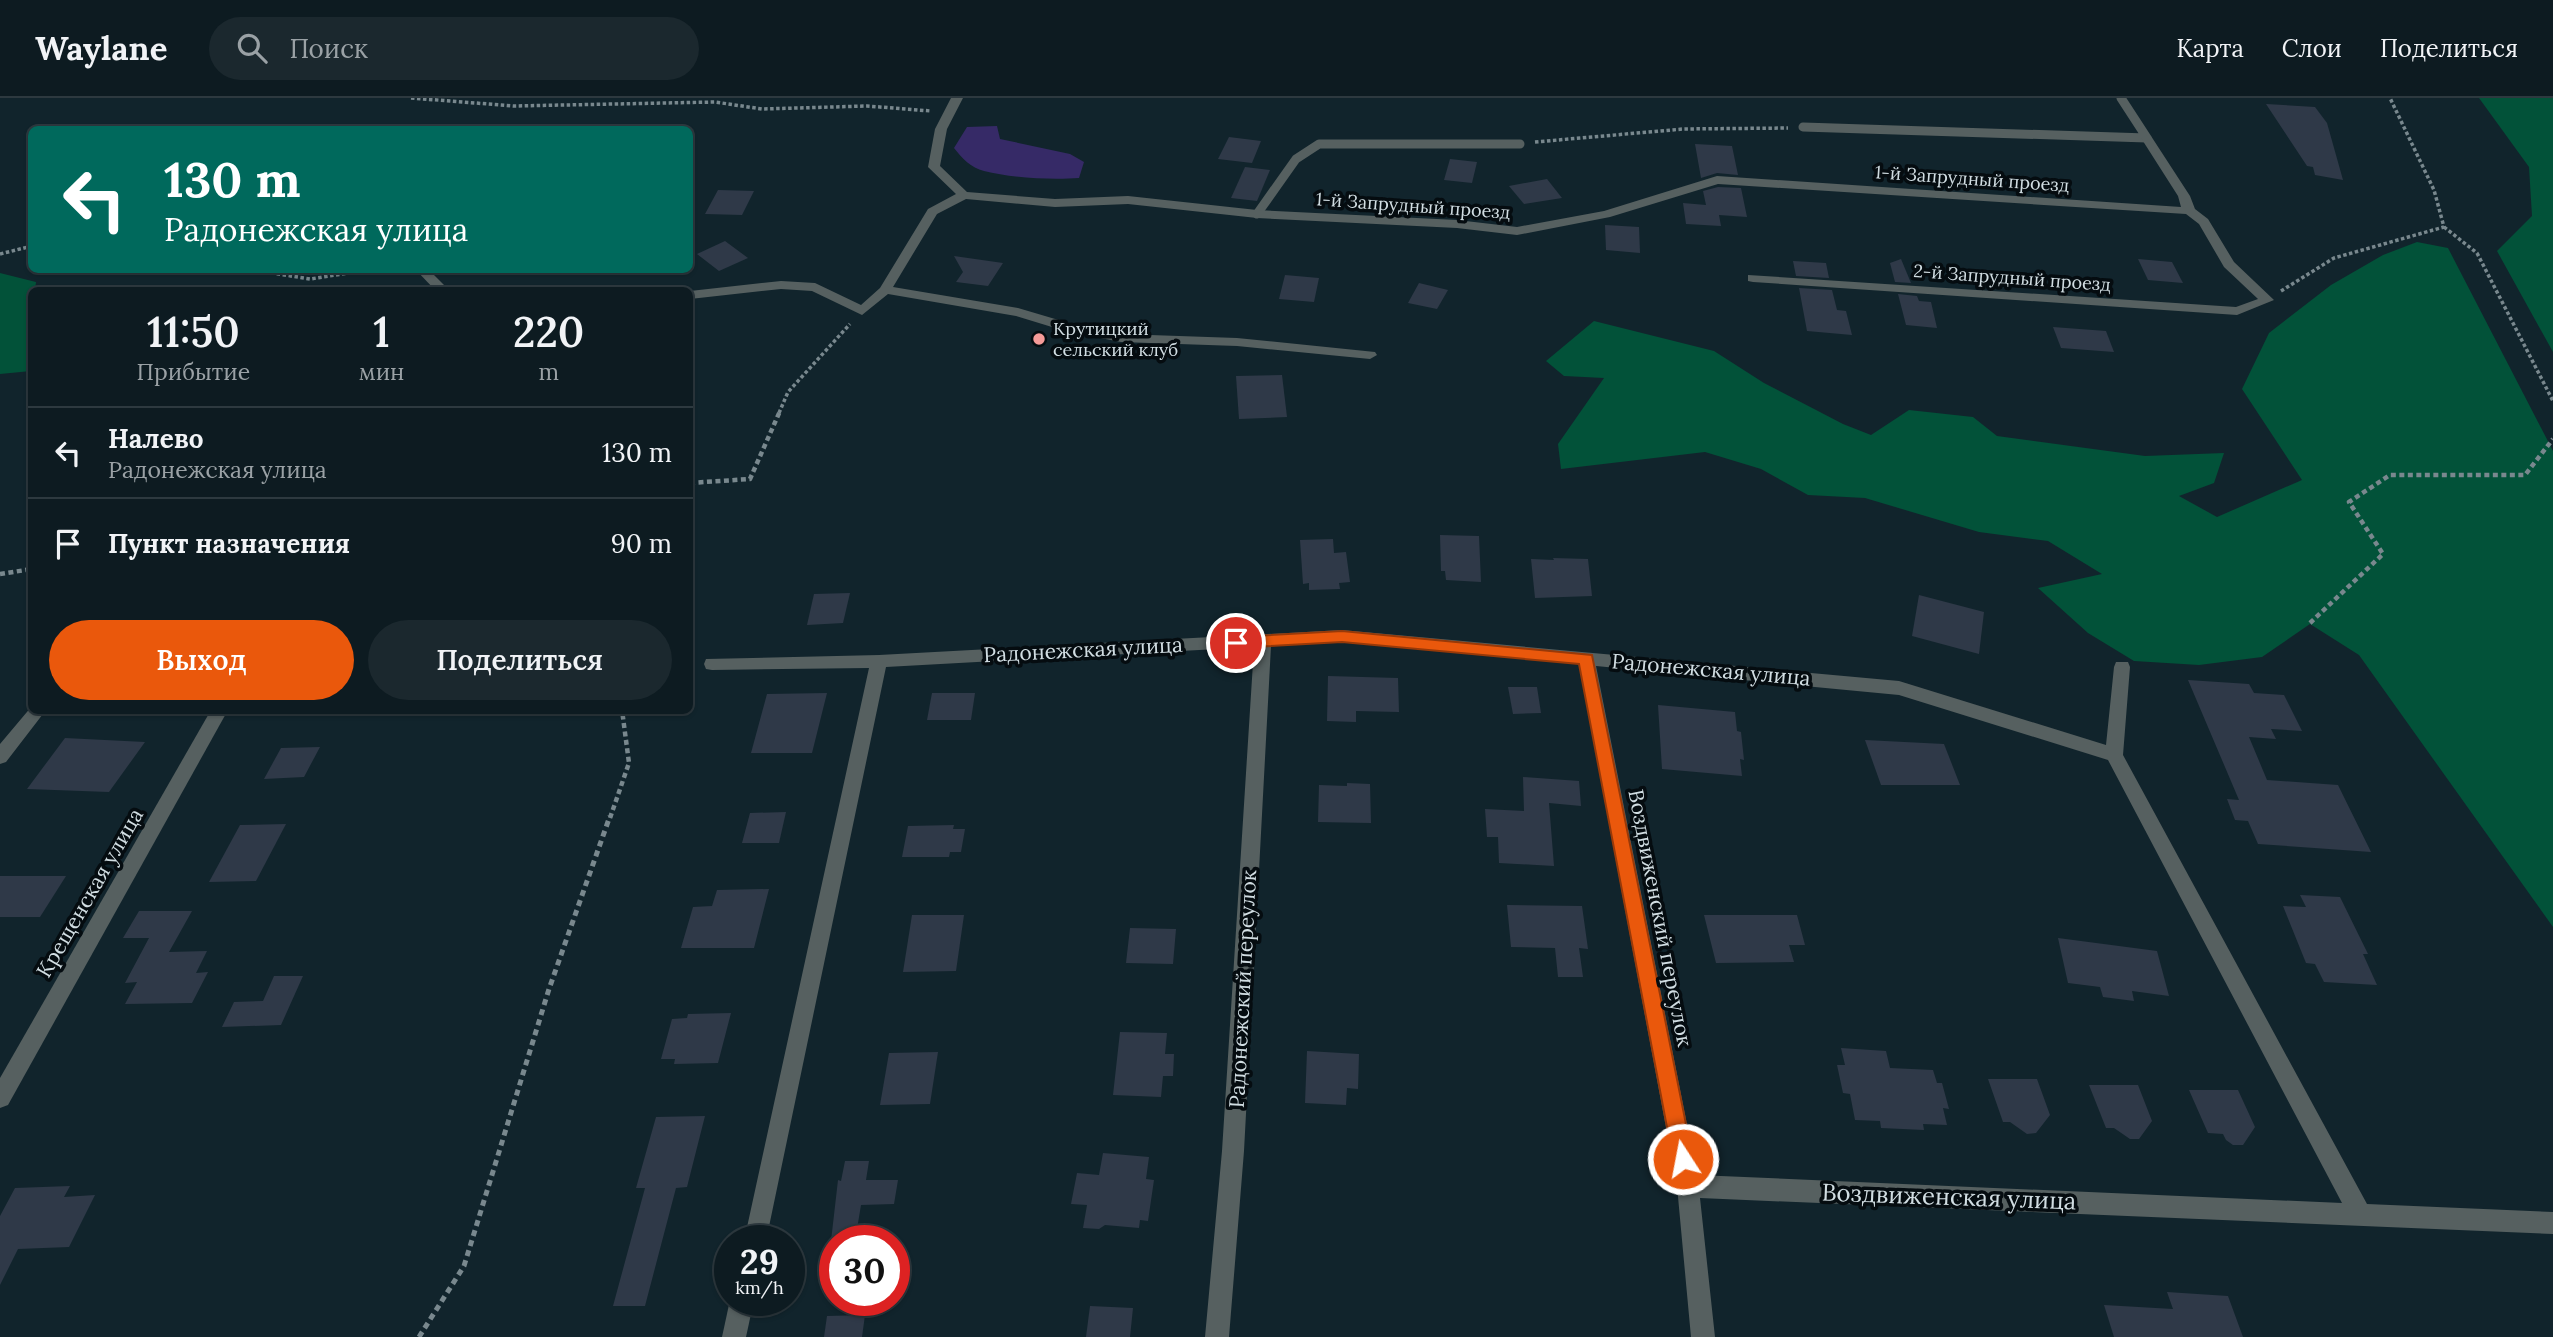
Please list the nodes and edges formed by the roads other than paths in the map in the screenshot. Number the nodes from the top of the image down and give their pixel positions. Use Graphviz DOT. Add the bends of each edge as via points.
graph roads {
  1 [pos="957,98"];
  2 [pos="2121,98"];
  3 [pos="1803,127"];
  4 [pos="2147,138"];
  5 [pos="1520,144"];
  6 [pos="964,195"];
  7 [pos="2189,211"];
  8 [pos="1257,214"];
  9 [pos="425,273"];
  10 [pos="1753,278"];
  11 [pos="439,287"];
  12 [pos="885,290"];
  13 [pos="693,295"];
  14 [pos="1370,355"];
  15 [pos="1264,641"];
  16 [pos="1586,659"];
  17 [pos="879,661"];
  18 [pos="712,664"];
  19 [pos="2122,667"];
  20 [pos="35,714"];
  21 [pos="218,714"];
  22 [pos="2114,755"];
  23 [pos="0,757"];
  24 [pos="0,1098"];
  25 [pos="1688,1186"];
  26 [pos="2361,1215"];
  27 [pos="2553,1223"];
  28 [pos="758,1225"];
  29 [pos="739,1316"];
  30 [pos="734,1337"];
  31 [pos="1217,1337"];
  32 [pos="1703,1337"];
  1 -- 6 [label="street" via="941,129 934,167"];
  2 -- 4 [label="lane"];
  3 -- 4 [label="lane"];
  4 -- 7 [label="street"];
  5 -- 8 [label="lane" via="1319,144 1296,159"];
  6 -- 8 [label="street, 1-й Запрудный проезд" via="1055,202 1128,200"];
  6 -- 12 [label="street" via="932,212"];
  7 -- 8 [label="street, 1-й Запрудный проезд" via="1717,180 1606,214 1517,231"];
  7 -- 10 [label="street, 2-й Запрудный проезд" via="2204,222 2229,264 2267,300 2237,311"];
  9 -- 11 [label="street"];
  12 -- 13 [label="street" via="862,311 815,287 781,285"];
  12 -- 14 [label="street" via="1018,312 1121,338 1237,342"];
  15 -- 16 [label="street, Радонежская улица" via="1342,636"];
  15 -- 17 [label="street, Радонежская улица"];
  15 -- 31 [label="street, Радонежский переулок"];
  16 -- 22 [label="street, Радонежская улица" via="1899,688"];
  16 -- 25 [label="street, Воздвиженский переулок"];
  17 -- 18 [label="street, Радонежская улица"];
  17 -- 28 [label="street"];
  19 -- 22 [label="street"];
  20 -- 23 [label="street"];
  21 -- 24 [label="street, Крещенская улица"];
  22 -- 26 [label="street"];
  25 -- 26 [label="street, Воздвиженская улица"];
  25 -- 32 [label="street"];
  26 -- 27 [label="street, Воздвиженская улица"];
  29 -- 30 [label="street"];
}
